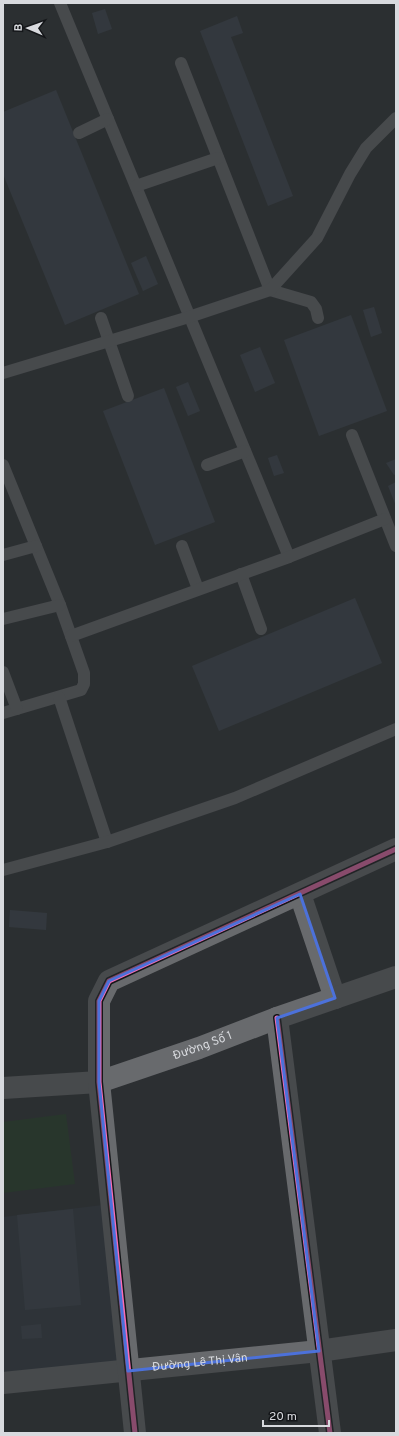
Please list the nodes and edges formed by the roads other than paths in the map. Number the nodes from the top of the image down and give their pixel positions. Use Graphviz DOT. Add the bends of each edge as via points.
graph roads {
  1 [pos="60,3"];
  2 [pos="181,63"];
  3 [pos="396,118"];
  4 [pos="108,119"];
  5 [pos="79,133"];
  6 [pos="218,158"];
  7 [pos="136,186"];
  8 [pos="270,290"];
  9 [pos="189,317"];
  10 [pos="101,318"];
  11 [pos="318,318"];
  12 [pos="108,341"];
  13 [pos="3,373"];
  14 [pos="128,396"];
  15 [pos="352,435"];
  16 [pos="245,451"];
  17 [pos="3,465"];
  18 [pos="207,465"];
  19 [pos="386,519"];
  20 [pos="36,546"];
  21 [pos="182,546"];
  22 [pos="396,546"];
  23 [pos="3,555"];
  24 [pos="289,557"];
  25 [pos="241,574"];
  26 [pos="198,589"];
  27 [pos="60,605"];
  28 [pos="3,619"];
  29 [pos="261,629"];
  30 [pos="71,636"];
  31 [pos="3,672"];
  32 [pos="59,697"];
  33 [pos="17,709"];
  34 [pos="3,713"];
  35 [pos="396,729"];
  36 [pos="107,842"];
  37 [pos="396,849"];
  38 [pos="3,870"];
  39 [pos="300,894"];
  40 [pos="396,977"];
  41 [pos="334,998"];
  42 [pos="277,1018"];
  43 [pos="99,1082"];
  44 [pos="3,1088"];
  45 [pos="396,1340"];
  46 [pos="319,1351"];
  47 [pos="128,1371"];
  48 [pos="3,1383"];
  49 [pos="135,1433"];
  50 [pos="330,1433"];
  1 -- 4 [label="lane"];
  2 -- 6 [label="lane"];
  3 -- 8 [label="lane" via="366,148 317,238"];
  4 -- 5 [label="lane"];
  4 -- 7 [label="lane"];
  6 -- 7 [label="lane"];
  6 -- 8 [label="lane"];
  7 -- 9 [label="lane"];
  8 -- 9 [label="lane"];
  8 -- 11 [label="lane" via="311,302"];
  9 -- 12 [label="lane"];
  9 -- 16 [label="lane"];
  10 -- 12 [label="lane"];
  12 -- 13 [label="lane"];
  12 -- 14 [label="lane"];
  15 -- 19 [label="lane"];
  16 -- 18 [label="lane"];
  16 -- 24 [label="lane"];
  17 -- 20 [label="lane"];
  19 -- 22 [label="lane"];
  19 -- 24 [label="lane"];
  20 -- 23 [label="lane"];
  20 -- 27 [label="lane"];
  21 -- 26 [label="lane"];
  24 -- 25 [label="lane"];
  25 -- 26 [label="lane"];
  25 -- 29 [label="lane"];
  26 -- 30 [label="lane"];
  27 -- 28 [label="lane"];
  27 -- 30 [label="lane"];
  30 -- 32 [label="lane" via="84,673 84,684 81,690"];
  31 -- 33 [label="lane"];
  32 -- 33 [label="lane"];
  32 -- 36 [label="lane"];
  33 -- 34 [label="lane"];
  35 -- 36 [label="lane" via="235,798"];
  36 -- 38 [label="lane"];
  37 -- 39 [label="street"];
  39 -- 41 [label="street"];
  39 -- 43 [label="street" via="109,981 99,1001"];
  40 -- 41 [label="street, Đường Số 1"];
  41 -- 42 [label="street, Đường Số 1"];
  42 -- 43 [label="street, Đường Số 1"];
  42 -- 46 [label="street"];
  43 -- 44 [label="street, Đường Số 1"];
  43 -- 47 [label="street"];
  45 -- 46 [label="street, Đường Lê Thị Vân"];
  46 -- 47 [label="street, Đường Lê Thị Vân"];
  46 -- 50 [label="street"];
  47 -- 48 [label="street, Đường Lê Thị Vân"];
  47 -- 49 [label="street"];
}
